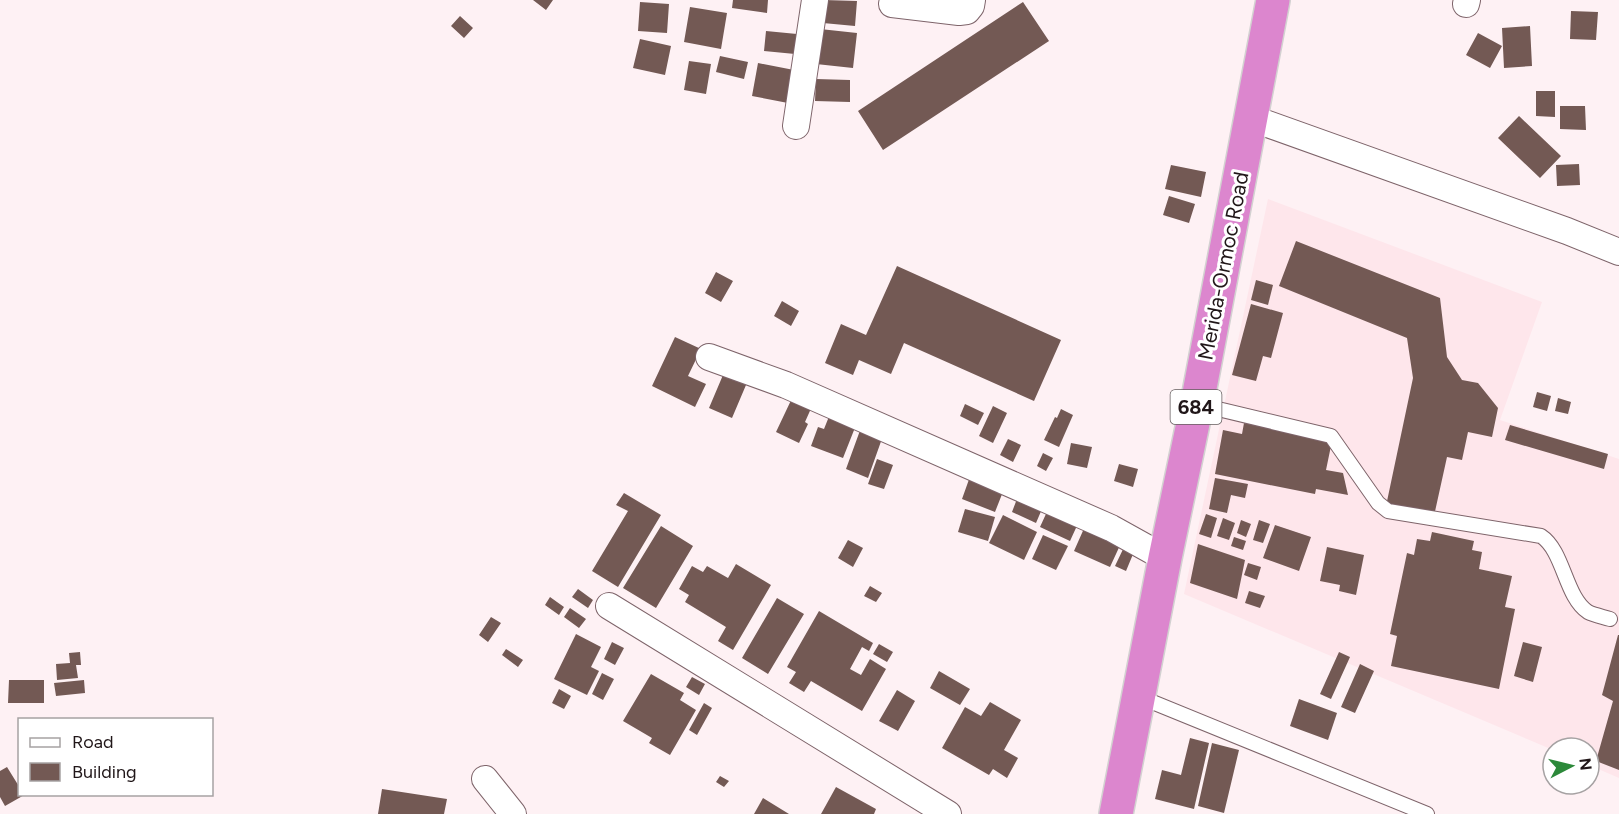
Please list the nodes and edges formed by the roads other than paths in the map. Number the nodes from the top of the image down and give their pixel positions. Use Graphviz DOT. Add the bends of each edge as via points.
graph roads {
  1 [pos="815,0"];
  2 [pos="972,0"];
  3 [pos="1273,0"];
  4 [pos="892,4"];
  5 [pos="1251,118"];
  6 [pos="796,126"];
  7 [pos="1619,252"];
  8 [pos="709,357"];
  9 [pos="1197,404"];
  10 [pos="1165,558"];
  11 [pos="609,606"];
  12 [pos="1610,619"];
  13 [pos="1140,697"];
  14 [pos="485,779"];
  15 [pos="513,814"];
  16 [pos="948,814"];
  17 [pos="1116,814"];
  18 [pos="1427,814"];
  1 -- 6 [label="street"];
  2 -- 4 [label="street" via="967,11 959,12"];
  3 -- 5 [label="highway, Merida-Ormoc Road / 684"];
  5 -- 7 [label="street"];
  5 -- 9 [label="highway, Merida-Ormoc Road / 684"];
  8 -- 10 [label="street" via="786,385 1111,528"];
  9 -- 10 [label="highway, Merida-Ormoc Road / 684"];
  9 -- 12 [label="lane" via="1331,436 1378,503 1388,511 1542,536 1551,542 1573,594 1587,611"];
  10 -- 13 [label="highway, Merida-Ormoc Road / 684"];
  11 -- 16 [label="street"];
  13 -- 17 [label="highway, Merida-Ormoc Road / 684"];
  13 -- 18 [label="lane"];
  14 -- 15 [label="street"];
}
